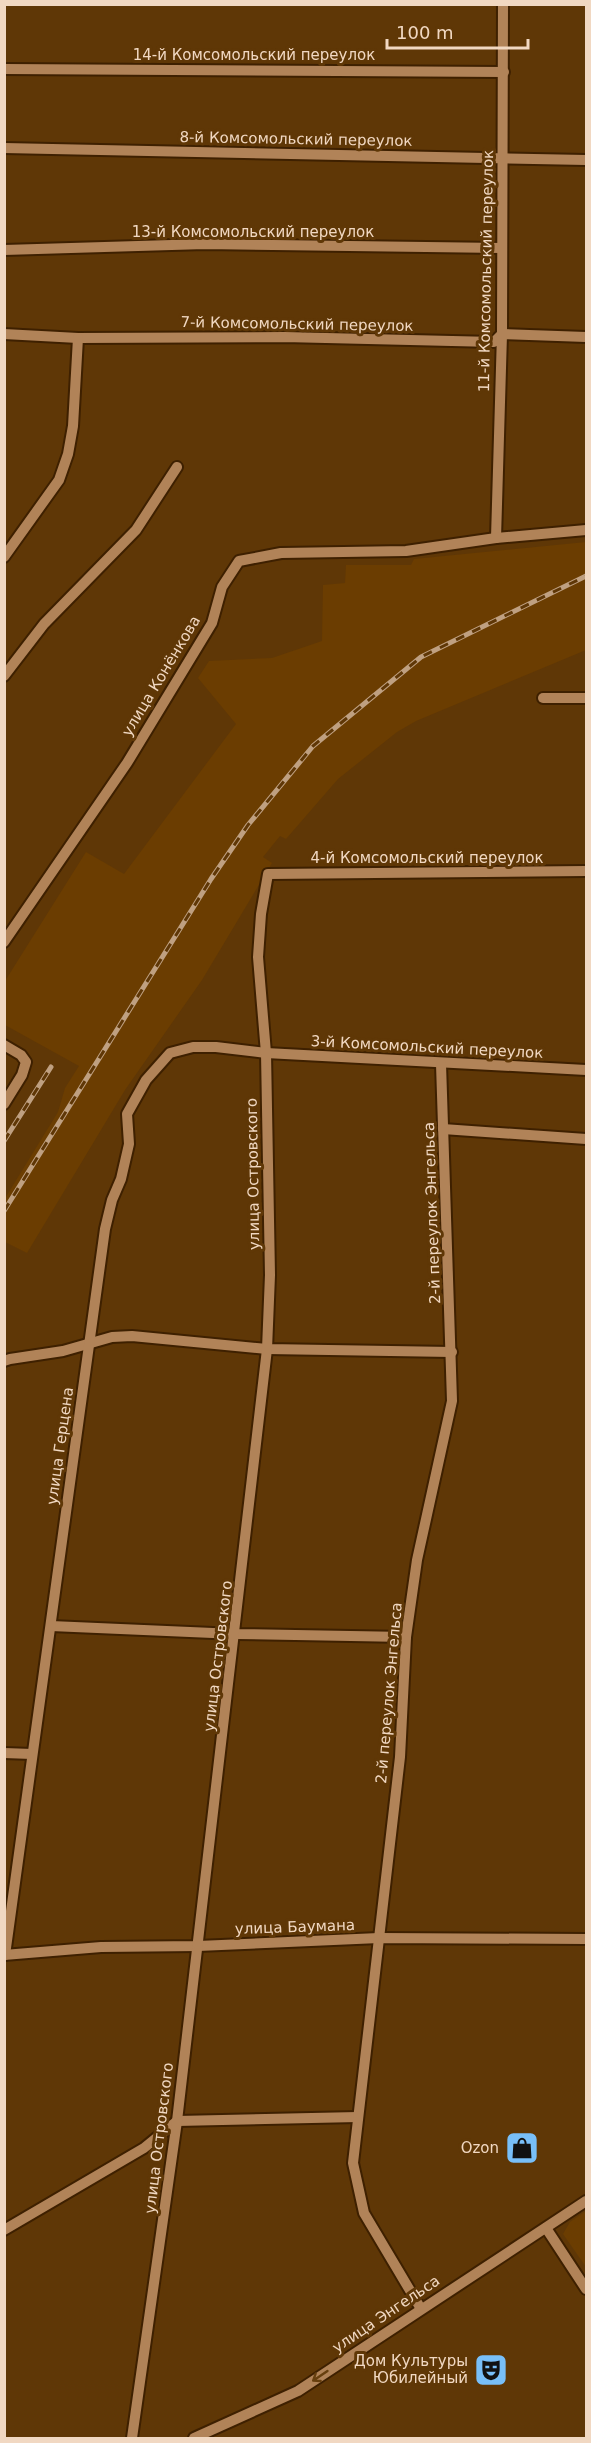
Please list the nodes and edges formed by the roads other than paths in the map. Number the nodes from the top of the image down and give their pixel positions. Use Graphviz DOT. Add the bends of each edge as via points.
graph roads {
  1 [pos="503,4"];
  2 [pos="4,69"];
  3 [pos="504,72"];
  4 [pos="4,148"];
  5 [pos="503,158"];
  6 [pos="586,160"];
  7 [pos="502,248"];
  8 [pos="4,249"];
  9 [pos="4,334"];
  10 [pos="502,334"];
  11 [pos="586,337"];
  12 [pos="78,338"];
  13 [pos="177,467"];
  14 [pos="586,530"];
  15 [pos="496,538"];
  16 [pos="4,557"];
  17 [pos="4,676"];
  18 [pos="543,698"];
  19 [pos="586,698"];
  20 [pos="586,871"];
  21 [pos="268,874"];
  22 [pos="4,942"];
  23 [pos="4,1045"];
  24 [pos="266,1053"];
  25 [pos="441,1064"];
  26 [pos="586,1070"];
  27 [pos="4,1104"];
  28 [pos="443,1129"];
  29 [pos="586,1138"];
  30 [pos="89,1345"];
  31 [pos="267,1349"];
  32 [pos="452,1352"];
  33 [pos="4,1361"];
  34 [pos="51,1626"];
  35 [pos="236,1634"];
  36 [pos="406,1637"];
  37 [pos="4,1753"];
  38 [pos="32,1754"];
  39 [pos="379,1938"];
  40 [pos="586,1939"];
  41 [pos="198,1946"];
  42 [pos="5,1955"];
  43 [pos="358,2117"];
  44 [pos="177,2121"];
  45 [pos="586,2201"];
  46 [pos="546,2228"];
  47 [pos="4,2230"];
  48 [pos="586,2289"];
  49 [pos="421,2309"];
  50 [pos="132,2439"];
  51 [pos="194,2439"];
  1 -- 3 [label="street, 11-й Комсомольский переулок"];
  2 -- 3 [label="street, 14-й Комсомольский переулок"];
  3 -- 5 [label="street, 11-й Комсомольский переулок"];
  4 -- 5 [label="street, 8-й Комсомольский переулок"];
  5 -- 6 [label="street, 8-й Комсомольский переулок"];
  5 -- 7 [label="street, 11-й Комсомольский переулок"];
  7 -- 8 [label="street, 13-й Комсомольский переулок" via="205,244"];
  7 -- 10 [label="street, 11-й Комсомольский переулок"];
  9 -- 12 [label="street, 7-й Комсомольский переулок"];
  10 -- 11 [label="street, 7-й Комсомольский переулок"];
  10 -- 12 [label="street, 7-й Комсомольский переулок" via="495,342"];
  10 -- 15 [label="street, 11-й Комсомольский переулок"];
  12 -- 16 [label="street" via="69,454 59,480"];
  13 -- 17 [label="street" via="136,530 44,624"];
  14 -- 15 [label="street, улица Конёнкова"];
  15 -- 22 [label="street, улица Конёнкова" via="406,551 280,554 239,561 222,587 212,622 127,763"];
  18 -- 19 [label="street"];
  20 -- 21 [label="street, 4-й Комсомольский переулок"];
  21 -- 24 [label="street, улица Островского" via="258,957"];
  23 -- 27 [label="street" via="26,1062"];
  24 -- 25 [label="street, 3-й Комсомольский переулок"];
  24 -- 30 [label="street, улица Герцена" via="193,1047 170,1053 146,1080 128,1114 129,1144 105,1228"];
  24 -- 31 [label="street, улица Островского" via="270,1275"];
  25 -- 26 [label="street, 3-й Комсомольский переулок"];
  25 -- 28 [label="street, 2-й переулок Энгельса"];
  28 -- 29 [label="street"];
  28 -- 32 [label="street, 2-й переулок Энгельса"];
  30 -- 31 [label="street" via="112,1337 132,1336"];
  30 -- 33 [label="street"];
  30 -- 34 [label="street, улица Герцена"];
  31 -- 32 [label="street"];
  31 -- 35 [label="street, улица Островского"];
  32 -- 36 [label="street, 2-й переулок Энгельса" via="452,1401 417,1560"];
  34 -- 35 [label="street"];
  34 -- 38 [label="street, улица Герцена"];
  35 -- 36 [label="street"];
  35 -- 41 [label="street, улица Островского"];
  36 -- 39 [label="street, 2-й переулок Энгельса" via="400,1757"];
  37 -- 38 [label="street"];
  38 -- 42 [label="street, улица Герцена"];
  39 -- 40 [label="street, улица Баумана"];
  39 -- 41 [label="street, улица Баумана"];
  39 -- 43 [label="street, 2-й переулок Энгельса"];
  41 -- 42 [label="street, улица Баумана" via="101,1947"];
  41 -- 44 [label="street, улица Островского"];
  43 -- 44 [label="street"];
  43 -- 49 [label="street, 2-й переулок Энгельса" via="353,2163 364,2213"];
  44 -- 47 [label="street" via="144,2148"];
  44 -- 50 [label="street, улица Островского"];
  45 -- 46 [label="street, улица Энгельса"];
  46 -- 48 [label="street"];
  46 -- 49 [label="street, улица Энгельса"];
  49 -- 51 [label="street, улица Энгельса, one-way" via="298,2391"];
}
